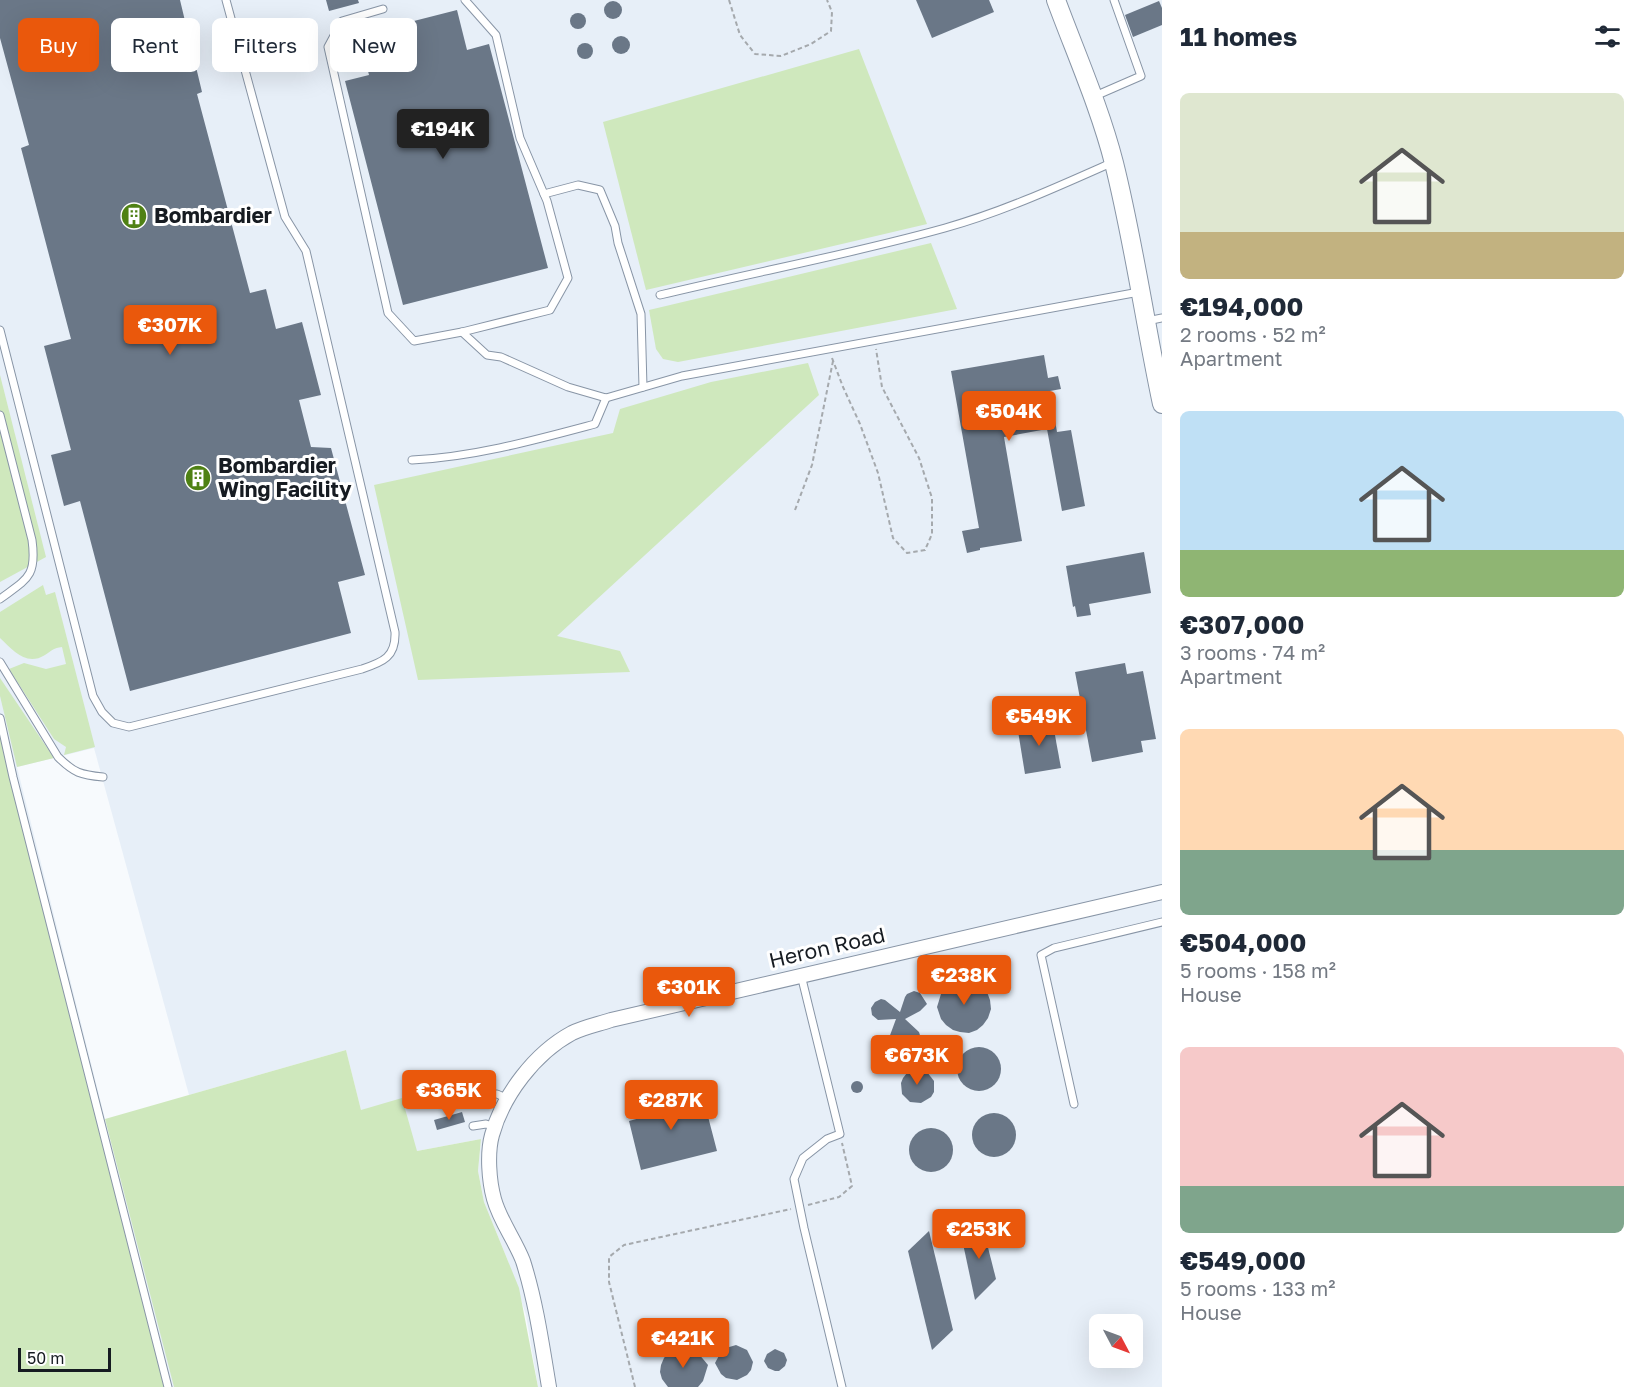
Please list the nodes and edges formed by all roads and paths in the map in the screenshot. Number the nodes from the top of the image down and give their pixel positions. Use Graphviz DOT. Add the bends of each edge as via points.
graph roads {
  1 [pos="226,0"];
  2 [pos="465,0"];
  3 [pos="729,0"];
  4 [pos="827,0"];
  5 [pos="1056,0"];
  6 [pos="1114,0"];
  7 [pos="383,9"];
  8 [pos="1092,97"];
  9 [pos="1114,162"];
  10 [pos="544,195"];
  11 [pos="1142,292"];
  12 [pos="660,295"];
  13 [pos="1154,320"];
  14 [pos="0,330"];
  15 [pos="462,332"];
  16 [pos="874,340"];
  17 [pos="830,349"];
  18 [pos="833,361"];
  19 [pos="1159,368"];
  20 [pos="643,387"];
  21 [pos="606,398"];
  22 [pos="1162,404"];
  23 [pos="0,416"];
  24 [pos="412,460"];
  25 [pos="795,510"];
  26 [pos="0,599"];
  27 [pos="0,662"];
  28 [pos="0,718"];
  29 [pos="103,777"];
  30 [pos="1162,892"];
  31 [pos="1162,922"];
  32 [pos="801,975"];
  33 [pos="465,1094"];
  34 [pos="508,1099"];
  35 [pos="1074,1104"];
  36 [pos="473,1126"];
  37 [pos="495,1127"];
  38 [pos="840,1134"];
  39 [pos="800,1207"];
  40 [pos="168,1387"];
  41 [pos="549,1387"];
  42 [pos="635,1387"];
  43 [pos="842,1387"];
  1 -- 14 [label="lane" via="285,217 306,251 395,632 390,655 362,669 129,727 112,723 93,696"];
  2 -- 10 [label="lane" via="496,35 520,138"];
  3 -- 4 [label="path" via="740,35 755,54 781,56 831,31 832,12"];
  5 -- 8 [label="street"];
  6 -- 8 [label="lane" via="1141,76"];
  7 -- 15 [label="lane" via="342,21 328,47 388,313 414,341"];
  8 -- 9 [label="street"];
  9 -- 11 [label="street"];
  9 -- 12 [label="lane" via="996,211 946,227"];
  10 -- 15 [label="lane" via="568,278 550,310"];
  10 -- 20 [label="lane" via="578,184 600,190 615,226 640,314"];
  11 -- 13 [label="street"];
  11 -- 16 [label="lane"];
  13 -- 19 [label="street"];
  15 -- 21 [label="lane" via="487,355"];
  16 -- 17 [label="lane"];
  16 -- 18 [label="path" via="882,387 919,458 932,498 932,534 925,550 907,553 892,537 878,473"];
  17 -- 18 [label="path"];
  17 -- 20 [label="lane" via="682,376"];
  18 -- 25 [label="path" via="812,465"];
  19 -- 22 [label="street"];
  20 -- 21 [label="lane"];
  21 -- 24 [label="lane" via="595,424 504,447"];
  23 -- 26 [label="lane" via="34,557 26,580"];
  27 -- 29 [label="lane" via="58,757 69,768"];
  28 -- 40 [label="lane"];
  30 -- 32 [label="street, Heron Road"];
  31 -- 35 [label="lane" via="1054,948 1041,955"];
  32 -- 34 [label="street, Heron Road" via="574,1032 544,1054"];
  32 -- 38 [label="lane"];
  33 -- 34 [label="lane" via="497,1094"];
  34 -- 37 [label="street, Heron Road"];
  36 -- 37 [label="lane"];
  37 -- 41 [label="street, Heron Road" via="489,1171 494,1199 525,1269"];
  38 -- 39 [label="lane" via="826,1139 803,1158 794,1179"];
  38 -- 39 [label="path" via="852,1186 839,1197"];
  39 -- 42 [label="path" via="624,1245 609,1257 609,1281"];
  39 -- 43 [label="lane"];
}
